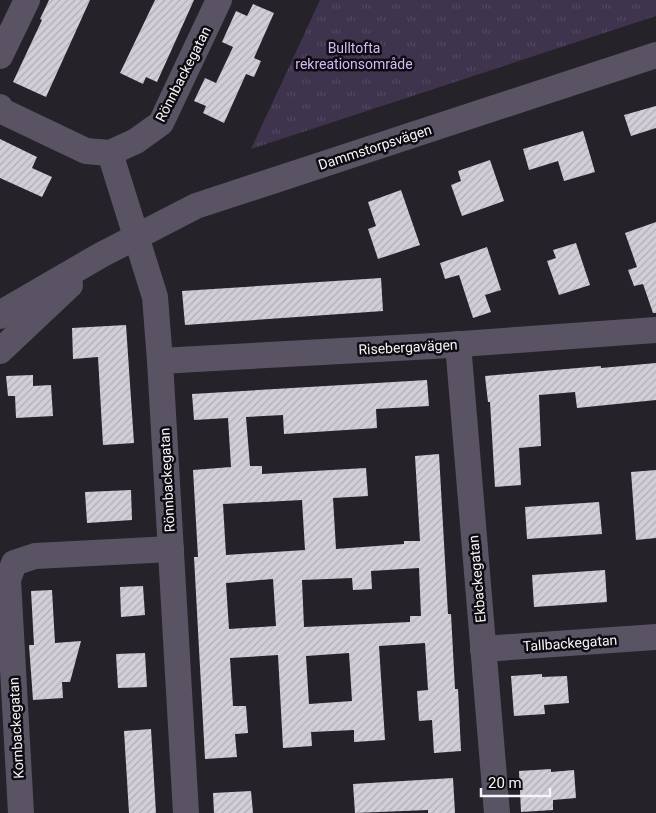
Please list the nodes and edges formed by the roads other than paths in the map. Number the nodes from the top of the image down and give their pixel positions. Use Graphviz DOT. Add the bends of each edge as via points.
graph roads {
  1 [pos="26,0"];
  2 [pos="219,0"];
  3 [pos="656,55"];
  4 [pos="0,56"];
  5 [pos="0,108"];
  6 [pos="110,153"];
  7 [pos="136,237"];
  8 [pos="101,256"];
  9 [pos="0,316"];
  10 [pos="656,330"];
  11 [pos="458,344"];
  12 [pos="0,351"];
  13 [pos="160,361"];
  14 [pos="171,548"];
  15 [pos="656,637"];
  16 [pos="483,648"];
  17 [pos="21,813"];
  18 [pos="186,813"];
  19 [pos="497,813"];
  1 -- 4 [label="street"];
  2 -- 6 [label="street, Rönnbackegatan" via="161,123 136,141"];
  3 -- 7 [label="street, Dammstorpsvägen" via="196,206"];
  5 -- 6 [label="street" via="86,151"];
  6 -- 7 [label="street, Rönnbackegatan"];
  7 -- 8 [label="street, Dammstorpsvägen"];
  7 -- 13 [label="street, Rönnbackegatan" via="155,296"];
  8 -- 9 [label="street, Dammstorpsvägen"];
  8 -- 12 [label="street, Dammstorpsvägen"];
  10 -- 11 [label="street, Risebergavägen"];
  11 -- 13 [label="street, Risebergavägen"];
  11 -- 16 [label="street, Ekbackegatan"];
  13 -- 14 [label="street, Rönnbackegatan"];
  14 -- 17 [label="street, Kornbackegatan" via="35,556 14,563 8,580"];
  14 -- 18 [label="street, Rönnbackegatan"];
  15 -- 16 [label="street, Tallbackegatan"];
  16 -- 19 [label="street, Ekbackegatan"];
}
